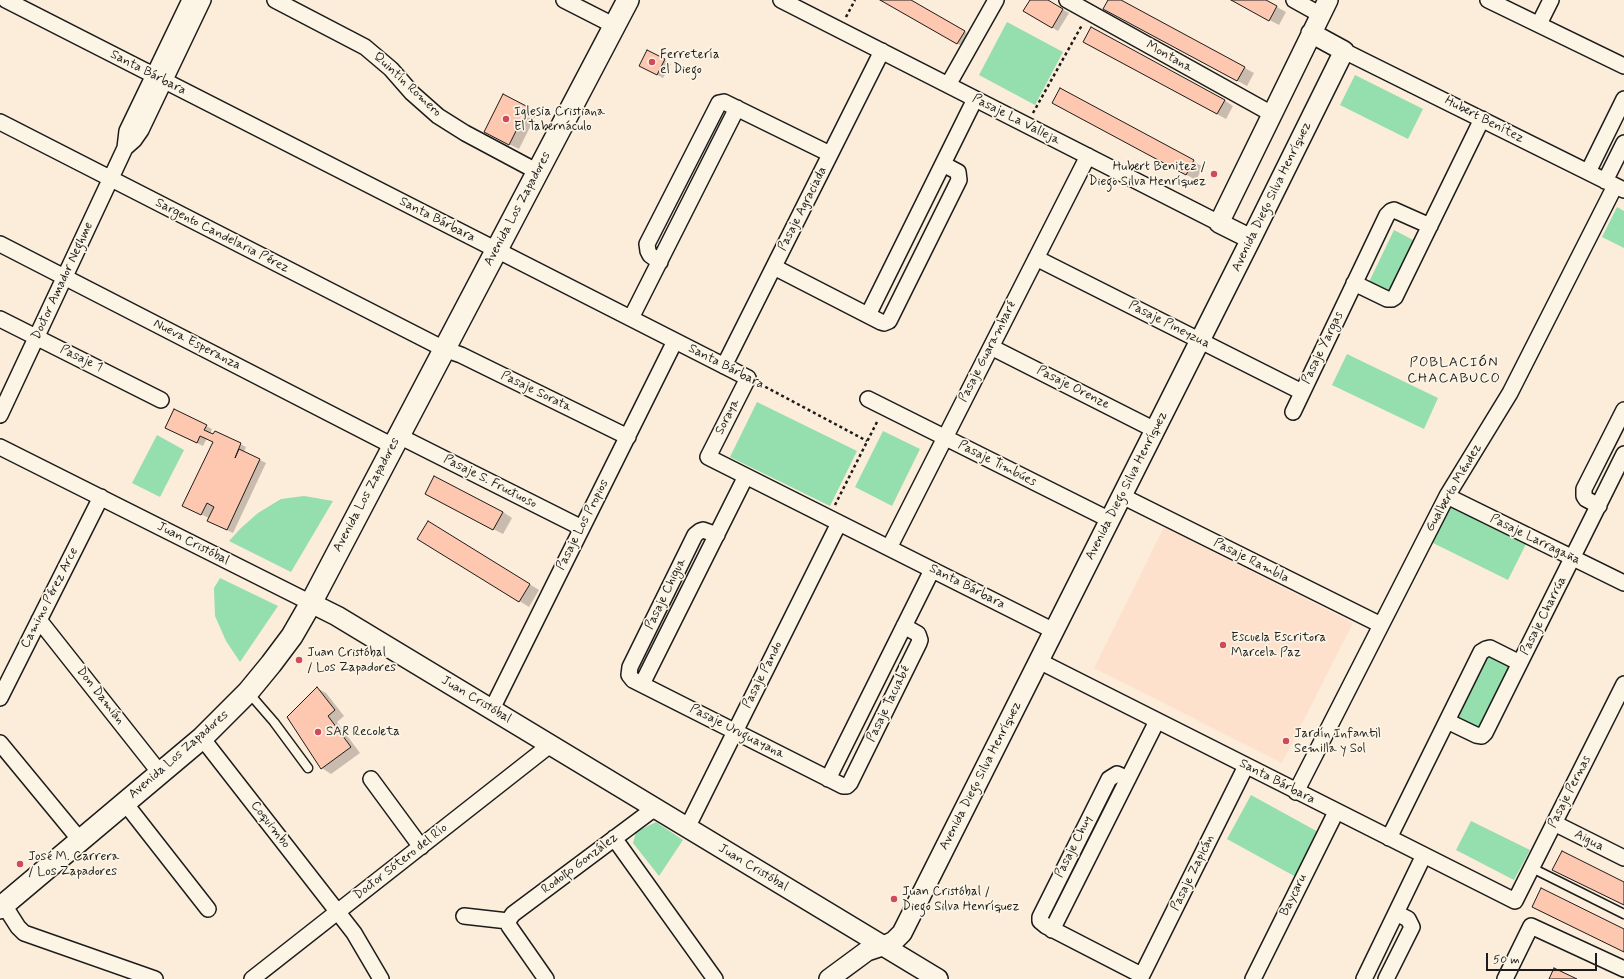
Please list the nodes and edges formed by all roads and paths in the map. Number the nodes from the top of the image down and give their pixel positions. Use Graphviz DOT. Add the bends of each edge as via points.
graph roads {
  1 [pos="6,0"];
  2 [pos="190,0"];
  3 [pos="203,0"];
  4 [pos="275,0"];
  5 [pos="564,0"];
  6 [pos="628,0"];
  7 [pos="781,0"];
  8 [pos="855,0"];
  9 [pos="996,0"];
  10 [pos="1066,0"];
  11 [pos="1294,0"];
  12 [pos="1488,0"];
  13 [pos="1551,0"];
  14 [pos="1324,7"];
  15 [pos="1089,13"];
  16 [pos="1539,24"];
  17 [pos="615,26"];
  18 [pos="839,30"];
  19 [pos="1311,34"];
  20 [pos="882,51"];
  21 [pos="1344,51"];
  22 [pos="1624,66"];
  23 [pos="159,78"];
  24 [pos="948,85"];
  25 [pos="975,99"];
  26 [pos="1624,99"];
  27 [pos="1272,114"];
  28 [pos="1482,119"];
  29 [pos="0,122"];
  30 [pos="1026,125"];
  31 [pos="1624,143"];
  32 [pos="830,154"];
  33 [pos="1088,156"];
  34 [pos="943,164"];
  35 [pos="538,172"];
  36 [pos="1588,172"];
  37 [pos="111,179"];
  38 [pos="1615,186"];
  39 [pos="1219,223"];
  40 [pos="1430,226"];
  41 [pos="1251,239"];
  42 [pos="0,244"];
  43 [pos="497,250"];
  44 [pos="1036,258"];
  45 [pos="774,267"];
  46 [pos="64,277"];
  47 [pos="1354,283"];
  48 [pos="868,315"];
  49 [pos="631,318"];
  50 [pos="0,319"];
  51 [pos="36,337"];
  52 [pos="1200,340"];
  53 [pos="676,341"];
  54 [pos="991,347"];
  55 [pos="444,349"];
  56 [pos="724,366"];
  57 [pos="748,378"];
  58 [pos="1302,392"];
  59 [pos="868,399"];
  60 [pos="162,400"];
  61 [pos="885,407"];
  62 [pos="1624,410"];
  63 [pos="1293,412"];
  64 [pos="0,415"];
  65 [pos="1155,430"];
  66 [pos="628,437"];
  67 [pos="945,438"];
  68 [pos="396,441"];
  69 [pos="867,441"];
  70 [pos="0,447"];
  71 [pos="1624,454"];
  72 [pos="708,457"];
  73 [pos="746,476"];
  74 [pos="1122,496"];
  75 [pos="1447,496"];
  76 [pos="101,497"];
  77 [pos="1599,506"];
  78 [pos="834,520"];
  79 [pos="1110,520"];
  80 [pos="582,528"];
  81 [pos="717,535"];
  82 [pos="889,548"];
  83 [pos="1573,558"];
  84 [pos="932,570"];
  85 [pos="1624,583"];
  86 [pos="310,603"];
  87 [pos="39,620"];
  88 [pos="1381,625"];
  89 [pos="904,626"];
  90 [pos="1054,631"];
  91 [pos="1039,661"];
  92 [pos="1520,663"];
  93 [pos="629,674"];
  94 [pos="642,684"];
  95 [pos="1624,684"];
  96 [pos="248,692"];
  97 [pos="0,698"];
  98 [pos="492,710"];
  99 [pos="1618,712"];
  100 [pos="1157,721"];
  101 [pos="1447,721"];
  102 [pos="735,731"];
  103 [pos="202,738"];
  104 [pos="0,743"];
  105 [pos="550,745"];
  106 [pos="1246,766"];
  107 [pos="308,768"];
  108 [pos="160,773"];
  109 [pos="371,779"];
  110 [pos="828,779"];
  111 [pos="846,786"];
  112 [pos="1296,792"];
  113 [pos="124,803"];
  114 [pos="655,808"];
  115 [pos="1336,812"];
  116 [pos="1554,823"];
  117 [pos="687,828"];
  118 [pos="614,838"];
  119 [pos="1389,838"];
  120 [pos="80,840"];
  121 [pos="421,847"];
  122 [pos="1424,855"];
  123 [pos="1624,858"];
  124 [pos="1532,868"];
  125 [pos="1515,900"];
  126 [pos="1,905"];
  127 [pos="208,910"];
  128 [pos="337,912"];
  129 [pos="1396,913"];
  130 [pos="1624,914"];
  131 [pos="464,916"];
  132 [pos="508,921"];
  133 [pos="882,946"];
  134 [pos="1624,969"];
  135 [pos="1141,977"];
  136 [pos="154,979"];
  137 [pos="252,979"];
  138 [pos="381,979"];
  139 [pos="546,979"];
  140 [pos="715,979"];
  141 [pos="829,979"];
  142 [pos="938,979"];
  143 [pos="1253,979"];
  144 [pos="1364,979"];
  145 [pos="1386,979"];
  146 [pos="1505,979"];
  1 -- 23 [label="street, Santa Bárbara"];
  2 -- 23 [label="street, Doctor Amador Neghme"];
  3 -- 23 [label="street, Doctor Amador Neghme"];
  4 -- 35 [label="street, Quintín Romero" via="365,47 438,116"];
  5 -- 17 [label="street"];
  6 -- 17 [label="main road, Avenida Los Zapadores"];
  7 -- 18 [label="street, Pasaje La Valleja"];
  8 -- 18 [label="path"];
  9 -- 24 [label="street"];
  10 -- 15 [label="street, Montana"];
  11 -- 14 [label="street"];
  12 -- 16 [label="street"];
  13 -- 16 [label="street"];
  14 -- 19 [label="street"];
  15 -- 27 [label="street, Montana"];
  15 -- 30 [label="path"];
  16 -- 22 [label="street"];
  17 -- 35 [label="main road, Avenida Los Zapadores"];
  18 -- 20 [label="street, Pasaje La Valleja"];
  19 -- 21 [label="street"];
  19 -- 27 [label="street"];
  20 -- 24 [label="street, Pasaje La Valleja"];
  20 -- 32 [label="street, Pasaje Agraciada"];
  21 -- 28 [label="street, Hubert Benítez"];
  21 -- 41 [label="street, Avenida Diego Silva Henríquez"];
  23 -- 37 [label="street, Doctor Amador Neghme" via="141,130 125,148"];
  23 -- 43 [label="street, Santa Bárbara"];
  24 -- 25 [label="street, Pasaje La Valleja"];
  25 -- 30 [label="street, Pasaje La Valleja"];
  25 -- 34 [label="street"];
  26 -- 36 [label="street"];
  27 -- 39 [label="street"];
  28 -- 36 [label="street, Hubert Benítez"];
  28 -- 40 [label="street"];
  29 -- 37 [label="street, Sargento Candelaria Pérez"];
  30 -- 33 [label="street, Pasaje La Valleja"];
  31 -- 38 [label="street, Gualberto Méndez"];
  32 -- 45 [label="street, Pasaje Agraciada"];
  32 -- 49 [label="street" via="724,102 719,103 649,240 648,251 660,262"];
  33 -- 39 [label="street, Pasaje La Valleja"];
  33 -- 44 [label="street, Pasaje Guarambaré"];
  34 -- 48 [label="street"];
  34 -- 48 [label="street" via="958,172 959,180 904,291 889,321 884,323"];
  35 -- 43 [label="main road, Avenida Los Zapadores"];
  36 -- 38 [label="street, Hubert Benítez"];
  37 -- 46 [label="street, Doctor Amador Neghme"];
  37 -- 55 [label="street, Sargento Candelaria Pérez"];
  38 -- 75 [label="street, Gualberto Méndez" via="1510,393"];
  39 -- 41 [label="street, Pasaje La Valleja"];
  40 -- 47 [label="street" via="1395,297 1387,299"];
  40 -- 47 [label="street, Pasaje Yargas" via="1398,211 1388,212"];
  41 -- 52 [label="street, Avenida Diego Silva Henríquez"];
  42 -- 46 [label="street, Nueva Esperanza"];
  43 -- 49 [label="street, Santa Bárbara"];
  43 -- 55 [label="main road, Avenida Los Zapadores"];
  44 -- 52 [label="street, Pasaje Pineyzua"];
  44 -- 54 [label="street, Pasaje Guarambaré"];
  45 -- 48 [label="street"];
  45 -- 56 [label="street, Pasaje Agraciada"];
  46 -- 51 [label="street, Doctor Amador Neghme"];
  46 -- 68 [label="street, Nueva Esperanza"];
  47 -- 58 [label="street, Pasaje Yargas"];
  49 -- 53 [label="street, Santa Bárbara"];
  50 -- 51 [label="street, Pasaje 1"];
  51 -- 60 [label="street, Pasaje 1"];
  51 -- 64 [label="street, Doctor Amador Neghme"];
  52 -- 58 [label="street, Pasaje Pineyzua"];
  52 -- 65 [label="street, Avenida Diego Silva Henríquez"];
  53 -- 56 [label="street, Santa Bárbara"];
  53 -- 66 [label="street, Pasaje Los Propios"];
  54 -- 65 [label="street, Pasaje Orenze"];
  54 -- 67 [label="street, Pasaje Guarambaré"];
  55 -- 66 [label="street, Pasaje Sorata"];
  55 -- 68 [label="main road, Avenida Los Zapadores"];
  56 -- 57 [label="street, Santa Bárbara"];
  57 -- 69 [label="path, Santa Bárbara"];
  57 -- 72 [label="street, Soraya"];
  58 -- 63 [label="street, Pasaje Yargas"];
  59 -- 61 [label="street, Pasaje Timbúes"];
  61 -- 67 [label="street, Pasaje Timbúes"];
  61 -- 69 [label="path"];
  62 -- 77 [label="street" via="1584,489 1586,499"];
  65 -- 74 [label="street, Avenida Diego Silva Henríquez"];
  66 -- 80 [label="street, Pasaje Los Propios"];
  67 -- 79 [label="street, Pasaje Timbúes"];
  67 -- 82 [label="street, Pasaje Guarambaré"];
  68 -- 80 [label="street, Pasaje S. Fructuoso"];
  68 -- 86 [label="main road, Avenida Los Zapadores"];
  69 -- 78 [label="path"];
  70 -- 76 [label="street, Juan Cristóbal"];
  71 -- 77 [label="street, Pasaje Charrúa"];
  72 -- 73 [label="street, Santa Bárbara"];
  73 -- 78 [label="street, Santa Bárbara"];
  73 -- 81 [label="street, Pasaje Chigua"];
  74 -- 79 [label="street, Avenida Diego Silva Henríquez"];
  74 -- 88 [label="street, Pasaje Rambla"];
  75 -- 83 [label="street, Pasaje Larragaña"];
  75 -- 88 [label="street, Gualberto Méndez"];
  76 -- 86 [label="street, Juan Cristóbal"];
  76 -- 87 [label="street, Camino Pérez Arce"];
  77 -- 83 [label="street, Pasaje Charrúa"];
  78 -- 82 [label="street, Santa Bárbara"];
  78 -- 102 [label="street, Pasaje Pando"];
  79 -- 90 [label="street, Avenida Diego Silva Henríquez"];
  80 -- 98 [label="street, Pasaje Los Propios"];
  81 -- 93 [label="street, Pasaje Chigua" via="703,530 695,535 630,667"];
  81 -- 94 [label="street, Pasaje Chigua"];
  82 -- 84 [label="street, Santa Bárbara"];
  83 -- 85 [label="street, Pasaje Larragaña"];
  83 -- 92 [label="street, Pasaje Charrúa"];
  84 -- 89 [label="street, Pasaje Tacuabé"];
  84 -- 90 [label="street, Santa Bárbara"];
  86 -- 96 [label="main road, Avenida Los Zapadores" via="292,636"];
  86 -- 98 [label="street, Juan Cristóbal" via="343,620"];
  87 -- 97 [label="street, Camino Pérez Arce"];
  87 -- 108 [label="street, Don Damián"];
  88 -- 112 [label="street, Gualberto Méndez"];
  89 -- 110 [label="street, Pasaje Tacuabé"];
  89 -- 111 [label="street, Pasaje Tacuabé" via="918,634 919,643 850,783"];
  90 -- 91 [label="street, Avenida Diego Silva Henríquez"];
  91 -- 100 [label="street, Santa Bárbara"];
  91 -- 133 [label="street, Avenida Diego Silva Henríquez" via="902,933 894,941"];
  92 -- 101 [label="street, Pasaje Charrúa" via="1484,734 1476,735"];
  92 -- 101 [label="street, Pasaje Charrúa" via="1490,648 1481,652"];
  93 -- 94 [label="street, Pasaje Uruguayana" via="633,680"];
  94 -- 102 [label="street, Pasaje Uruguayana"];
  95 -- 99 [label="street, Pasaje Pernas"];
  96 -- 103 [label="main road, Avenida Los Zapadores"];
  96 -- 107 [label="lane"];
  98 -- 105 [label="street, Juan Cristóbal"];
  99 -- 116 [label="street, Pasaje Pernas"];
  100 -- 106 [label="street, Santa Bárbara"];
  100 -- 135 [label="street, Pasaje Chuy" via="1128,778 1117,774 1109,779 1041,912 1040,921 1052,930"];
  101 -- 119 [label="street, Pasaje Charrúa"];
  102 -- 110 [label="street, Pasaje Uruguayana"];
  102 -- 117 [label="street, Pasaje Pando"];
  103 -- 108 [label="main road, Avenida Los Zapadores"];
  103 -- 128 [label="street, Coquimbo"];
  104 -- 120 [label="street"];
  105 -- 114 [label="street, Juan Cristóbal"];
  105 -- 121 [label="street, Doctor Sótero del Río"];
  106 -- 112 [label="street, Santa Bárbara"];
  106 -- 135 [label="street, Pasaje Zapicán"];
  108 -- 113 [label="main road, Avenida Los Zapadores"];
  109 -- 121 [label="street"];
  110 -- 111 [label="street, Pasaje Uruguayana"];
  112 -- 115 [label="street, Santa Bárbara"];
  113 -- 120 [label="main road, Avenida Los Zapadores"];
  113 -- 127 [label="street"];
  114 -- 117 [label="street, Juan Cristóbal"];
  114 -- 118 [label="street, Rodolfo González"];
  115 -- 119 [label="street, Santa Bárbara"];
  115 -- 143 [label="street, Baycaru"];
  116 -- 123 [label="street, Aigua"];
  116 -- 124 [label="street, Pasaje Pernas"];
  117 -- 133 [label="street, Juan Cristóbal"];
  118 -- 132 [label="street, Rodolfo González" via="513,914"];
  118 -- 140 [label="street"];
  119 -- 122 [label="street, Santa Bárbara"];
  120 -- 126 [label="main road, Avenida Los Zapadores"];
  121 -- 128 [label="street, Doctor Sótero del Río"];
  122 -- 125 [label="street, Santa Bárbara"];
  122 -- 129 [label="street"];
  124 -- 125 [label="street, Pasaje Pernas"];
  124 -- 130 [label="lane"];
  126 -- 136 [label="street" via="24,933"];
  128 -- 137 [label="street, Doctor Sótero del Río"];
  128 -- 138 [label="street, Coquimbo" via="360,942"];
  129 -- 144 [label="street"];
  129 -- 145 [label="street" via="1408,919 1412,927"];
  131 -- 132 [label="street"];
  132 -- 139 [label="street"];
  133 -- 141 [label="street, Avenida Diego Silva Henríquez" via="867,951"];
  133 -- 142 [label="street, Juan Cristóbal"];
  134 -- 146 [label="street" via="1531,926"];
}
